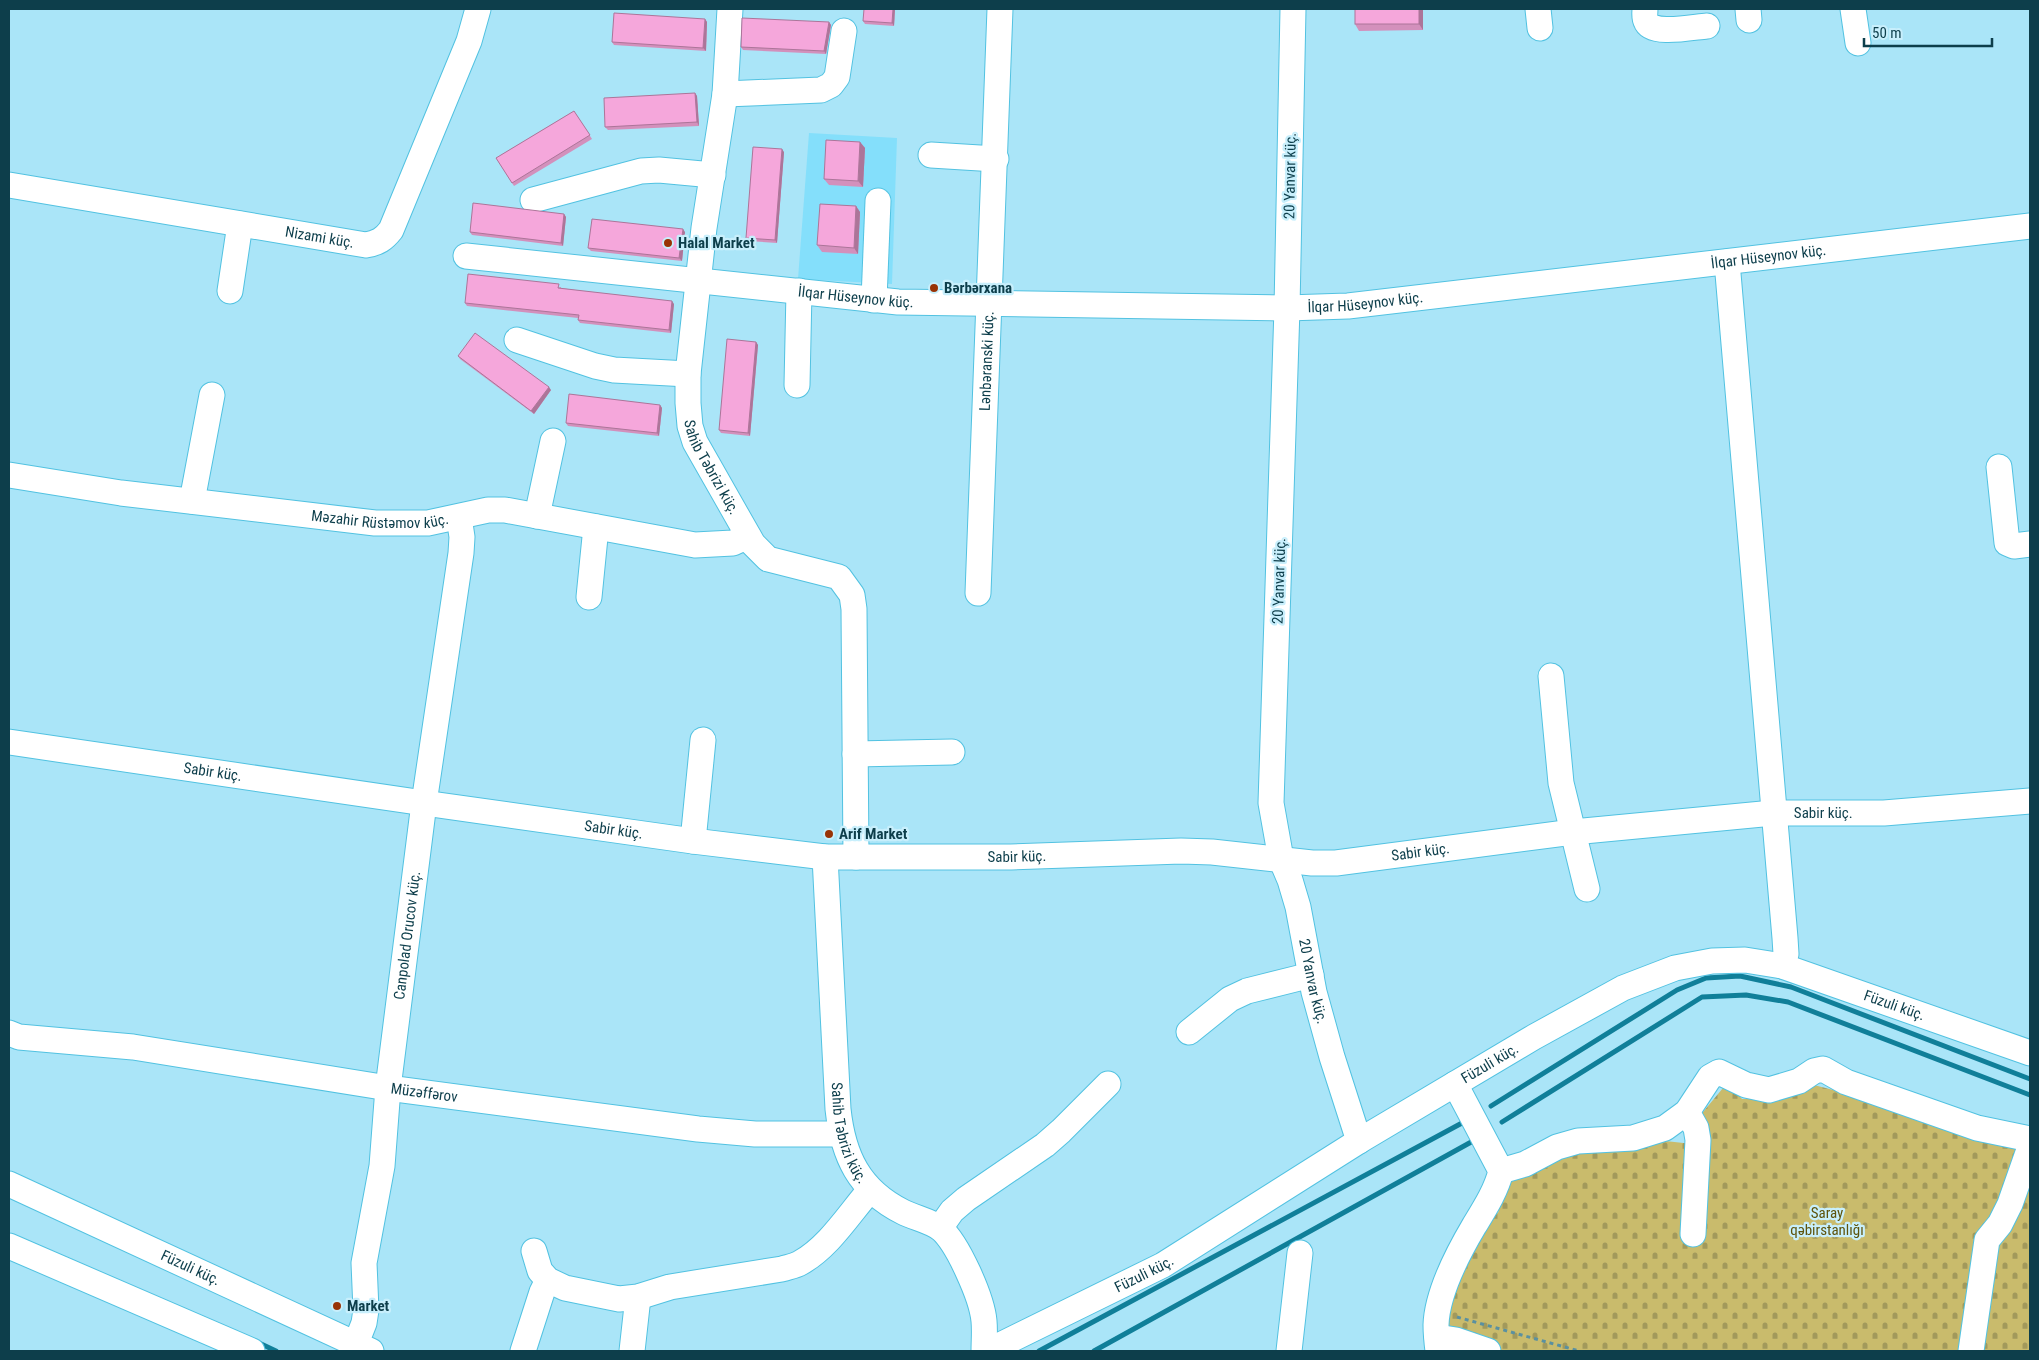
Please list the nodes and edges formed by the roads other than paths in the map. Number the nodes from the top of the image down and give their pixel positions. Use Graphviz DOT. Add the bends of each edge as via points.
graph roads {
  1 [pos="478,9"];
  2 [pos="730,9"];
  3 [pos="1000,9"];
  4 [pos="1293,9"];
  5 [pos="1645,9"];
  6 [pos="1853,9"];
  7 [pos="1707,26"];
  8 [pos="844,31"];
  9 [pos="1858,43"];
  10 [pos="725,94"];
  11 [pos="931,155"];
  12 [pos="996,159"];
  13 [pos="713,175"];
  14 [pos="9,185"];
  15 [pos="533,200"];
  16 [pos="878,201"];
  17 [pos="240,224"];
  18 [pos="2030,226"];
  19 [pos="466,256"];
  20 [pos="1727,262"];
  21 [pos="698,280"];
  22 [pos="230,291"];
  23 [pos="799,291"];
  24 [pos="874,300"];
  25 [pos="990,304"];
  26 [pos="1287,308"];
  27 [pos="517,340"];
  28 [pos="688,374"];
  29 [pos="797,385"];
  30 [pos="212,395"];
  31 [pos="553,441"];
  32 [pos="1999,467"];
  33 [pos="9,475"];
  34 [pos="192,501"];
  35 [pos="536,516"];
  36 [pos="459,517"];
  37 [pos="596,527"];
  38 [pos="748,536"];
  39 [pos="2030,544"];
  40 [pos="978,593"];
  41 [pos="589,597"];
  42 [pos="1551,676"];
  43 [pos="703,740"];
  44 [pos="9,742"];
  45 [pos="952,752"];
  46 [pos="855,754"];
  47 [pos="2030,801"];
  48 [pos="424,803"];
  49 [pos="1773,813"];
  50 [pos="1573,832"];
  51 [pos="693,841"];
  52 [pos="825,857"];
  53 [pos="856,857"];
  54 [pos="1281,859"];
  55 [pos="1587,889"];
  56 [pos="1782,966"];
  57 [pos="1311,975"];
  58 [pos="1190,1032"];
  59 [pos="9,1033"];
  60 [pos="2030,1053"];
  61 [pos="1108,1084"];
  62 [pos="1455,1084"];
  63 [pos="388,1088"];
  64 [pos="1687,1112"];
  65 [pos="841,1134"];
  66 [pos="2030,1139"];
  67 [pos="1359,1141"];
  68 [pos="2030,1147"];
  69 [pos="1501,1171"];
  70 [pos="9,1184"];
  71 [pos="870,1190"];
  72 [pos="940,1228"];
  73 [pos="1693,1234"];
  74 [pos="9,1246"];
  75 [pos="534,1251"];
  76 [pos="1300,1253"];
  77 [pos="548,1280"];
  78 [pos="638,1297"];
  79 [pos="1438,1344"];
  80 [pos="360,1349"];
  81 [pos="252,1351"];
  82 [pos="523,1351"];
  83 [pos="632,1351"];
  84 [pos="984,1351"];
  85 [pos="988,1351"];
  86 [pos="1289,1351"];
  87 [pos="1488,1351"];
  88 [pos="1970,1351"];
  1 -- 17 [label="street, Nizami küç." via="456,73 391,230 383,240 366,245"];
  2 -- 10 [label="street, Sahib Təbrizi küç."];
  3 -- 12 [label="street, Lənbəranski küç."];
  4 -- 26 [label="street, 20 Yanvar küç."];
  5 -- 7 [label="street" via="1646,21 1651,28"];
  6 -- 9 [label="street"];
  8 -- 10 [label="street" via="837,77 831,85 821,90"];
  10 -- 13 [label="street, Sahib Təbrizi küç."];
  11 -- 12 [label="street"];
  12 -- 25 [label="street, Lənbəranski küç."];
  13 -- 15 [label="street" via="641,171"];
  13 -- 21 [label="street, Sahib Təbrizi küç."];
  14 -- 17 [label="street, Nizami küç."];
  16 -- 24 [label="street"];
  17 -- 22 [label="street"];
  18 -- 20 [label="street, İlqar Hüseynov küç."];
  19 -- 21 [label="street, İlqar Hüseynov küç."];
  20 -- 26 [label="street, İlqar Hüseynov küç." via="1348,306"];
  20 -- 49 [label="street"];
  21 -- 23 [label="street, İlqar Hüseynov küç."];
  21 -- 28 [label="street, Sahib Təbrizi küç."];
  23 -- 24 [label="street, İlqar Hüseynov küç."];
  23 -- 29 [label="street"];
  24 -- 25 [label="street, İlqar Hüseynov küç."];
  25 -- 26 [label="street, İlqar Hüseynov küç."];
  25 -- 40 [label="street, Lənbəranski küç."];
  26 -- 54 [label="street, 20 Yanvar küç." via="1271,803"];
  27 -- 28 [label="street" via="614,370"];
  28 -- 38 [label="street, Sahib Təbrizi küç." via="690,426 694,442"];
  30 -- 34 [label="street"];
  31 -- 35 [label="street"];
  32 -- 39 [label="street" via="2007,543 2014,546"];
  33 -- 34 [label="street, Məzahir Rüstəmov küç."];
  34 -- 36 [label="street, Məzahir Rüstəmov küç." via="375,523 428,523"];
  35 -- 36 [label="street, Məzahir Rüstəmov küç." via="488,510"];
  35 -- 37 [label="street, Məzahir Rüstəmov küç."];
  36 -- 48 [label="street, Canpolad Orucov küç." via="461,553"];
  37 -- 38 [label="street, Məzahir Rüstəmov küç." via="695,545 732,543"];
  37 -- 41 [label="street"];
  38 -- 46 [label="street, Sahib Təbrizi küç." via="768,558 839,577 852,595"];
  42 -- 50 [label="street" via="1562,783"];
  43 -- 51 [label="street"];
  44 -- 48 [label="street, Sabir küç."];
  45 -- 46 [label="street"];
  46 -- 53 [label="street, Sahib Təbrizi küç."];
  47 -- 49 [label="street, Sabir küç." via="1884,813"];
  48 -- 51 [label="street, Sabir küç."];
  48 -- 63 [label="street, Canpolad Orucov küç."];
  49 -- 50 [label="street, Sabir küç."];
  49 -- 56 [label="street" via="1786,954"];
  50 -- 54 [label="street, Sabir küç." via="1336,863"];
  50 -- 55 [label="street"];
  51 -- 52 [label="street, Sabir küç."];
  52 -- 53 [label="street, Sabir küç."];
  52 -- 65 [label="street, Sahib Təbrizi küç."];
  53 -- 54 [label="street, Sabir küç." via="1011,857 1181,851"];
  54 -- 57 [label="street, 20 Yanvar küç." via="1298,907"];
  56 -- 60 [label="street, Füzuli küç."];
  56 -- 62 [label="street, Füzuli küç." via="1745,960 1712,961 1675,968 1623,988"];
  57 -- 58 [label="street" via="1247,991 1230,999"];
  57 -- 67 [label="street, 20 Yanvar küç." via="1332,1057"];
  59 -- 63 [label="street, Müzəffərov" via="133,1047"];
  61 -- 72 [label="street" via="1045,1145 966,1199"];
  62 -- 67 [label="street, Füzuli küç."];
  62 -- 69 [label="street"];
  63 -- 65 [label="street, Müzəffərov" via="698,1129 755,1134"];
  63 -- 80 [label="street, Canpolad Orucov küç." via="382,1166 364,1263 366,1310"];
  64 -- 66 [label="street" via="1710,1077 1720,1072 1746,1085 1769,1090 1799,1082 1814,1071 1823,1069 1846,1082 1977,1128"];
  64 -- 69 [label="street" via="1657,1131 1632,1138 1578,1141"];
  64 -- 73 [label="street" via="1696,1128 1698,1140"];
  65 -- 71 [label="street, Sahib Təbrizi küç." via="844,1147"];
  67 -- 85 [label="street, Füzuli küç." via="1163,1265"];
  68 -- 88 [label="street" via="2010,1204 1987,1240"];
  69 -- 79 [label="street" via="1492,1195 1458,1253 1438,1311"];
  70 -- 80 [label="street, Füzuli küç."];
  71 -- 72 [label="street, Sahib Təbrizi küç." via="888,1205"];
  71 -- 78 [label="street" via="831,1236 799,1264 670,1287"];
  72 -- 84 [label="street, Sahib Təbrizi küç." via="959,1254 980,1303"];
  74 -- 81 [label="street"];
  75 -- 77 [label="street" via="540,1271"];
  76 -- 86 [label="street"];
  77 -- 78 [label="street" via="565,1288 619,1299"];
  77 -- 82 [label="street"];
  78 -- 83 [label="street"];
  79 -- 87 [label="street" via="1456,1340"];
}
